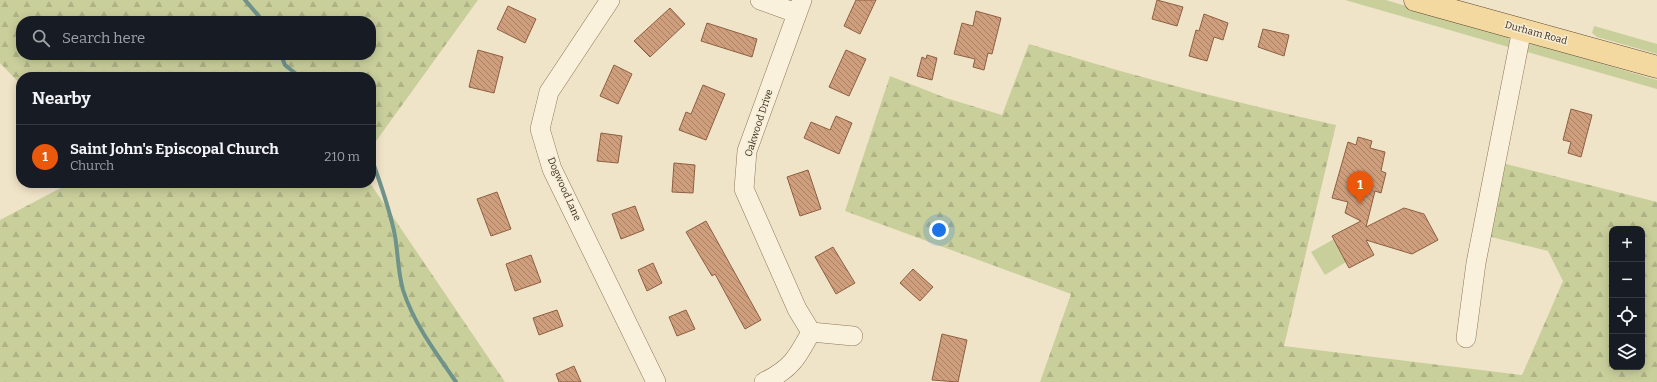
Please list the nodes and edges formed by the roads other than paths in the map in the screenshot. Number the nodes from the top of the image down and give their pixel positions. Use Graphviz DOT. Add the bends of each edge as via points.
graph roads {
  1 [pos="610,0"];
  2 [pos="760,0"];
  3 [pos="1415,0"];
  4 [pos="799,7"];
  5 [pos="1522,29"];
  6 [pos="1657,67"];
  7 [pos="811,332"];
  8 [pos="853,336"];
  9 [pos="1466,338"];
  10 [pos="656,382"];
  11 [pos="764,382"];
  1 -- 10 [label="street, Dogwood Lane" via="549,92 540,129 552,169"];
  2 -- 4 [label="street"];
  3 -- 5 [label="main road, Durham Road"];
  4 -- 7 [label="street, Oakwood Drive" via="748,151 744,189 797,309"];
  5 -- 6 [label="main road, Durham Road"];
  5 -- 9 [label="street" via="1476,263"];
  7 -- 8 [label="street"];
  7 -- 11 [label="street" via="789,366"];
}
